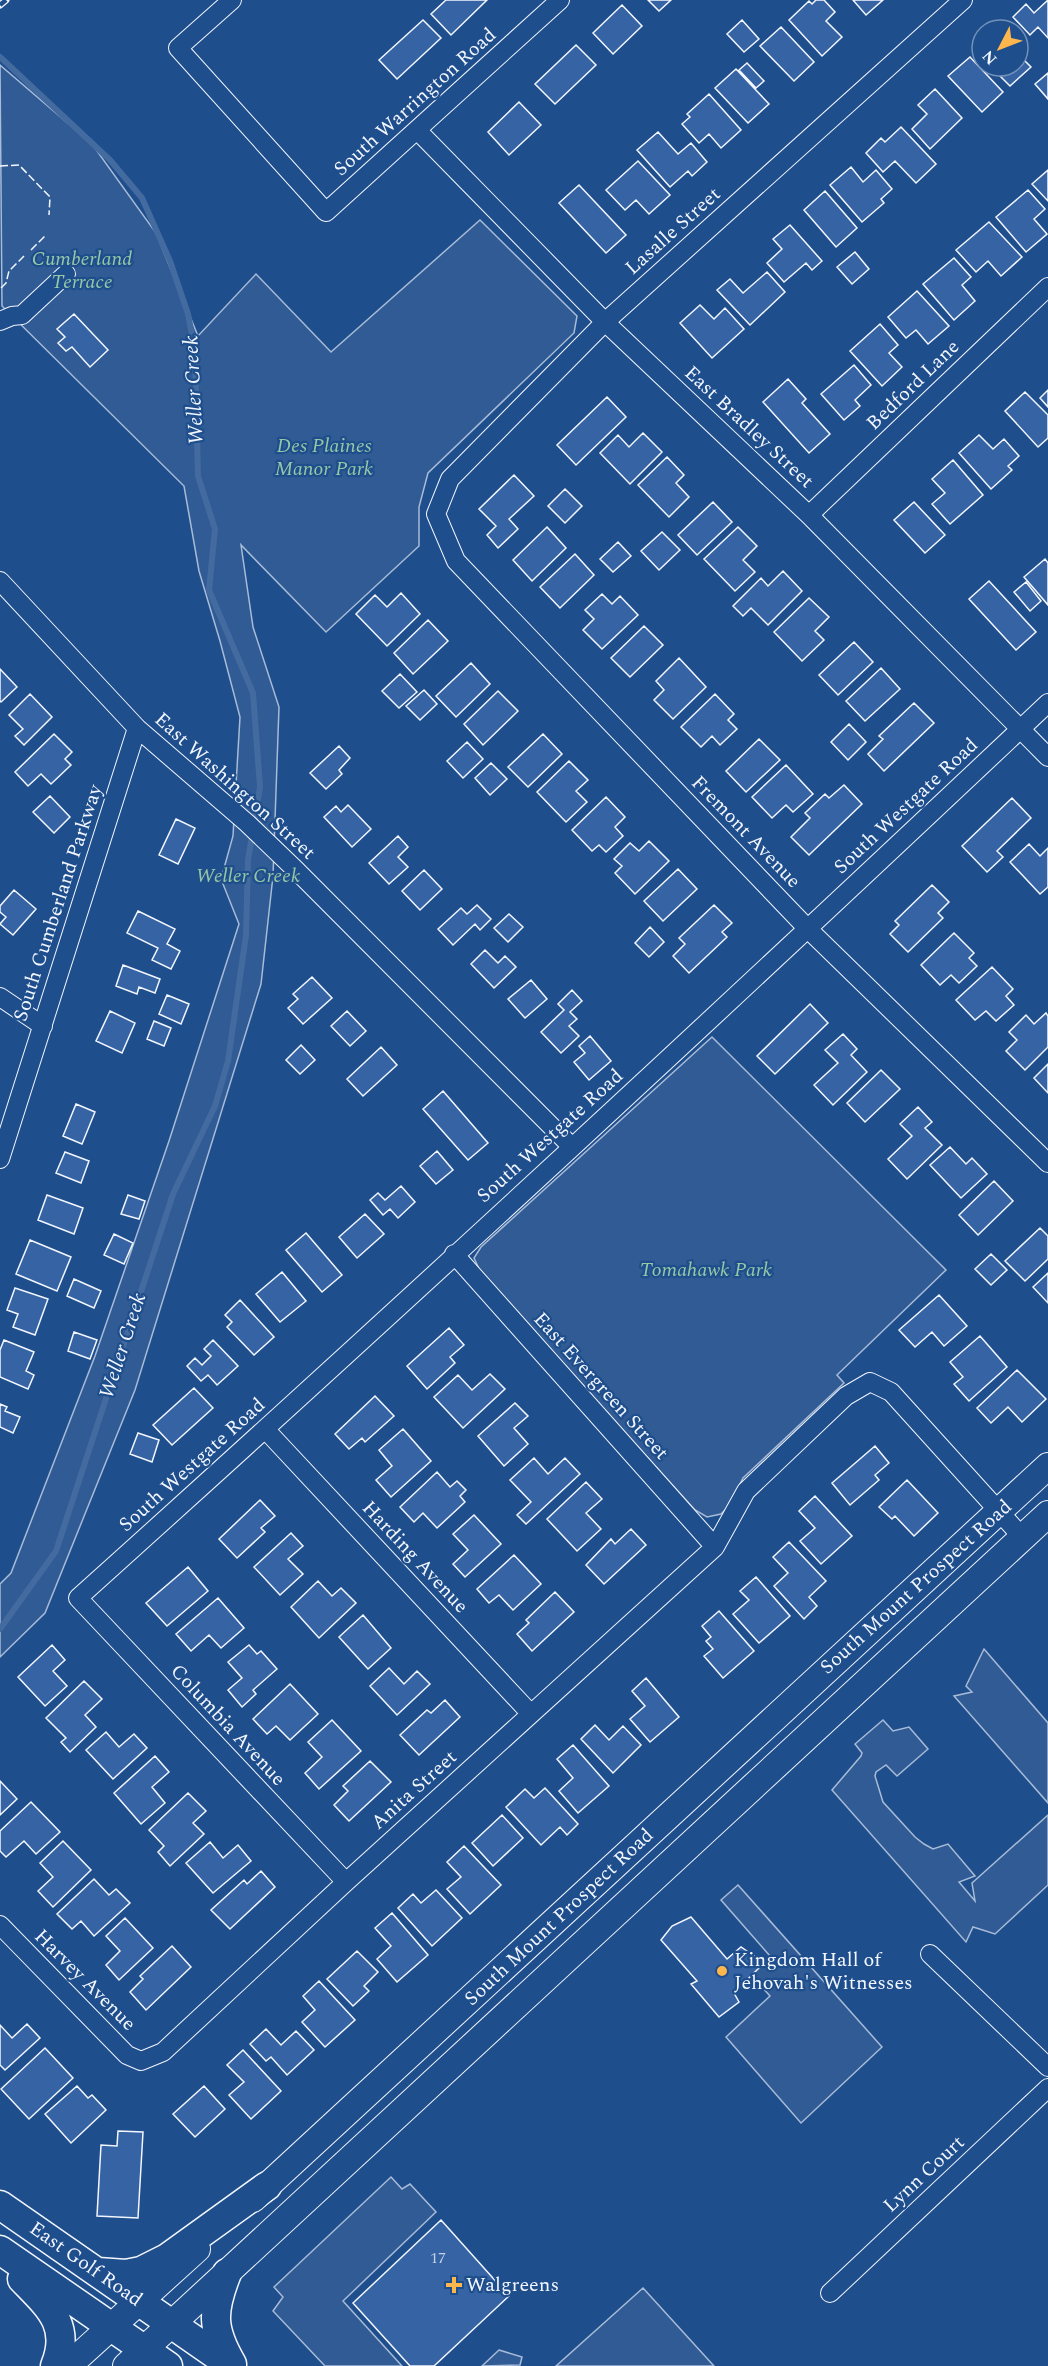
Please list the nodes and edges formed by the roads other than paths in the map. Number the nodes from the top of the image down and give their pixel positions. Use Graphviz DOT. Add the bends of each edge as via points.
graph roads {
  1 [pos="232,0"];
  2 [pos="560,0"];
  3 [pos="963,0"];
  4 [pos="417,130"];
  5 [pos="66,273"];
  6 [pos="1048,287"];
  7 [pos="0,321"];
  8 [pos="605,322"];
  9 [pos="436,514"];
  10 [pos="809,515"];
  11 [pos="0,581"];
  12 [pos="1048,704"];
  13 [pos="137,728"];
  14 [pos="1021,729"];
  15 [pos="1048,757"];
  16 [pos="808,929"];
  17 [pos="0,997"];
  18 [pos="43,1026"];
  19 [pos="572,1148"];
  20 [pos="0,1159"];
  21 [pos="1048,1163"];
  22 [pos="454,1254"];
  23 [pos="266,1429"];
  24 [pos="1045,1475"];
  25 [pos="999,1511"];
  26 [pos="1048,1514"];
  27 [pos="1023,1538"];
  28 [pos="715,1547"];
  29 [pos="78,1598"];
  30 [pos="531,1714"];
  31 [pos="346,1882"];
  32 [pos="0,1925"];
  33 [pos="930,1954"];
  34 [pos="141,2061"];
  35 [pos="1048,2067"];
  36 [pos="1048,2088"];
  37 [pos="267,2186"];
  38 [pos="0,2205"];
  39 [pos="0,2250"];
  40 [pos="0,2256"];
  41 [pos="98,2272"];
  42 [pos="227,2273"];
  43 [pos="830,2293"];
  44 [pos="139,2301"];
  45 [pos="172,2324"];
  46 [pos="111,2327"];
  47 [pos="135,2358"];
  48 [pos="56,2366"];
  49 [pos="68,2366"];
  50 [pos="168,2366"];
  51 [pos="232,2366"];
  1 -- 4 [label="street, South Warrington Road" via="178,48 326,212"];
  2 -- 4 [label="street, South Warrington Road"];
  3 -- 8 [label="street, Lasalle Street"];
  4 -- 8 [label="street, East Bradley Street"];
  5 -- 7 [label="street" via="22,315"];
  6 -- 10 [label="street, Bedford Lane"];
  8 -- 9 [label="street, Lasalle Street" via="450,479"];
  8 -- 10 [label="street, East Bradley Street"];
  9 -- 16 [label="street, Fremont Avenue" via="456,561"];
  10 -- 14 [label="street, East Bradley Street"];
  11 -- 13 [label="street, East Washington Street"];
  12 -- 14 [label="street, South Westgate Road"];
  13 -- 18 [label="street, South Cumberland Parkway"];
  13 -- 19 [label="street, East Washington Street" via="297,871"];
  14 -- 15 [label="street, East Bradley Street"];
  14 -- 16 [label="street, South Westgate Road"];
  16 -- 19 [label="street, South Westgate Road"];
  16 -- 21 [label="street, Fremont Avenue"];
  17 -- 18 [label="street"];
  18 -- 20 [label="street, South Cumberland Parkway"];
  19 -- 22 [label="street, South Westgate Road"];
  22 -- 23 [label="street, South Westgate Road"];
  22 -- 28 [label="street, East Evergreen Street"];
  23 -- 29 [label="street, South Westgate Road"];
  23 -- 30 [label="street, Harding Avenue"];
  24 -- 25 [label="main road, South Mount Prospect Road"];
  25 -- 27 [label="street"];
  25 -- 28 [label="street, Anita Street" via="891,1392 870,1382 846,1396 746,1491"];
  25 -- 37 [label="main road, South Mount Prospect Road"];
  26 -- 27 [label="main road, South Mount Prospect Road"];
  27 -- 42 [label="main road, South Mount Prospect Road"];
  28 -- 30 [label="street, Anita Street"];
  29 -- 31 [label="street, Columbia Avenue"];
  30 -- 31 [label="street, Anita Street"];
  31 -- 34 [label="street, Anita Street" via="163,2052"];
  32 -- 34 [label="street, Harvey Avenue" via="128,2055"];
  33 -- 35 [label="street"];
  36 -- 43 [label="street, Lynn Court"];
  37 -- 41 [label="main road" via="167,2258 141,2271"];
  37 -- 44 [label="main road, South Mount Prospect Road"];
  38 -- 41 [label="main road, East Golf Road"];
  39 -- 46 [label="main road, East Golf Road"];
  40 -- 48 [label="main road" via="56,2317 61,2331"];
  41 -- 44 [label="main road, East Golf Road"];
  42 -- 45 [label="main road, South Mount Prospect Road"];
  42 -- 51 [label="main road" via="216,2304 215,2326"];
  44 -- 45 [label="main road, East Golf Road"];
  44 -- 46 [label="main road, South Mount Prospect Road"];
  45 -- 47 [label="main road, South Mount Prospect Road"];
  45 -- 51 [label="main road, East Golf Road"];
  46 -- 47 [label="main road, East Golf Road"];
  46 -- 49 [label="main road, South Mount Prospect Road"];
  47 -- 50 [label="main road, East Golf Road"];
}
